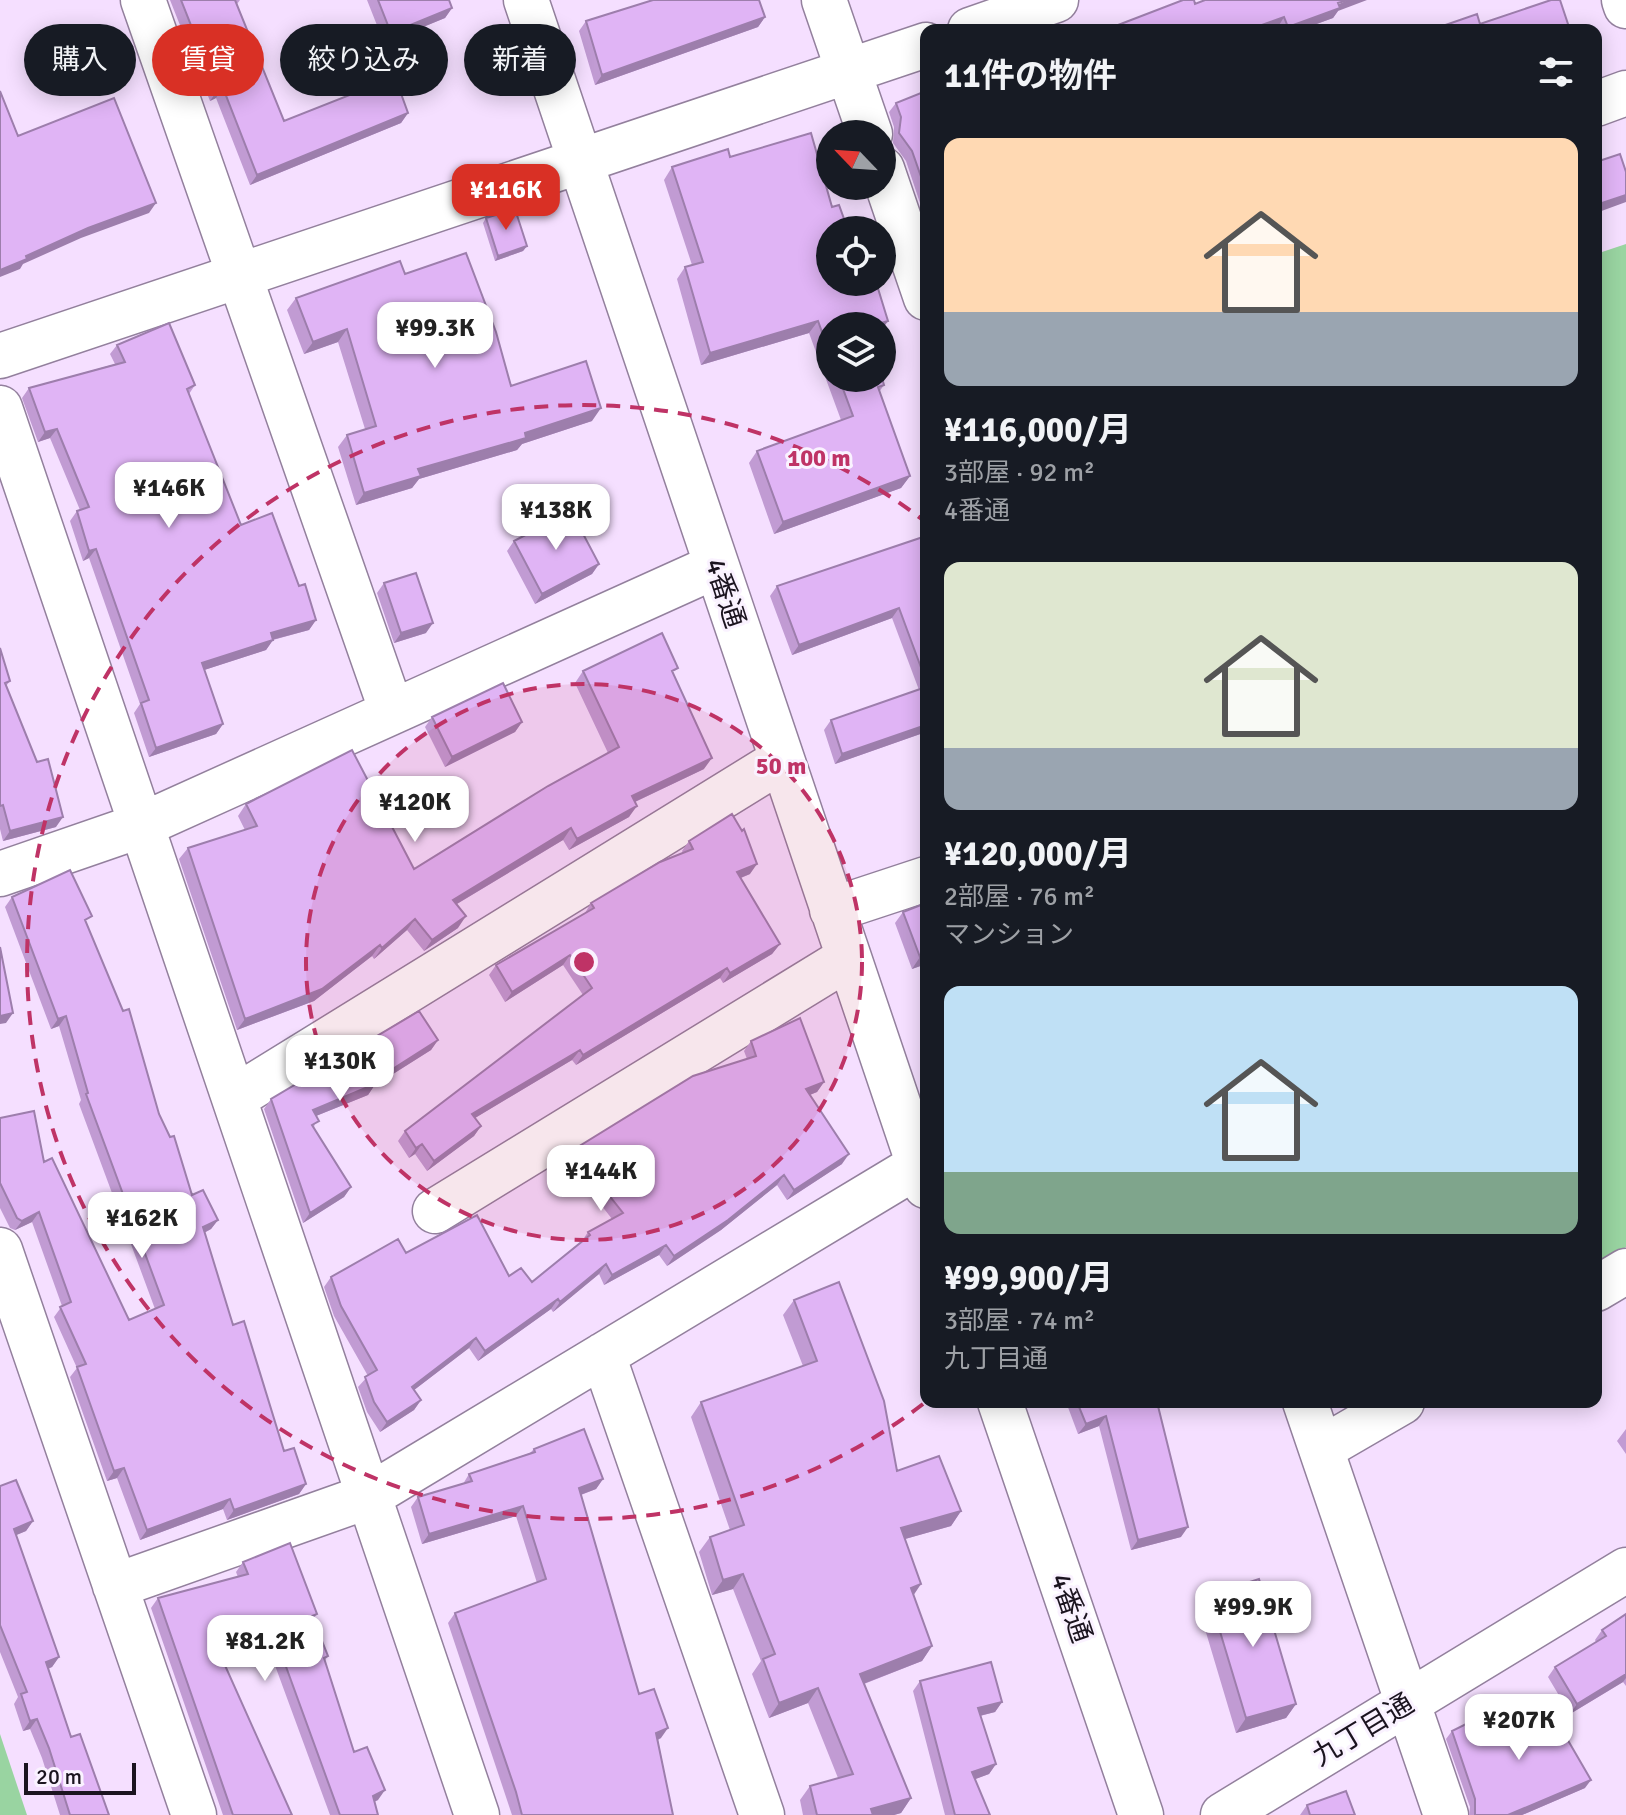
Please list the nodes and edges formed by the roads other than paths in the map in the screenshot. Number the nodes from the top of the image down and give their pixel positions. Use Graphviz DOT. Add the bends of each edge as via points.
graph roads {
  1 [pos="143,0"];
  2 [pos="526,0"];
  3 [pos="824,0"];
  4 [pos="1056,0"];
  5 [pos="1624,0"];
  6 [pos="1626,6"];
  7 [pos="987,24"];
  8 [pos="920,47"];
  9 [pos="849,72"];
  10 [pos="1626,93"];
  11 [pos="1602,102"];
  12 [pos="865,120"];
  13 [pos="580,162"];
  14 [pos="893,200"];
  15 [pos="239,276"];
  16 [pos="920,280"];
  17 [pos="0,356"];
  18 [pos="0,408"];
  19 [pos="716,566"];
  20 [pos="392,712"];
  21 [pos="780,761"];
  22 [pos="142,825"];
  23 [pos="0,874"];
  24 [pos="920,881"];
  25 [pos="832,910"];
  26 [pos="848,958"];
  27 [pos="234,1098"];
  28 [pos="920,1170"];
  29 [pos="920,1177"];
  30 [pos="435,1211"];
  31 [pos="0,1250"];
  32 [pos="1626,1271"];
  33 [pos="1602,1285"];
  34 [pos="603,1355"];
  35 [pos="1002,1408"];
  36 [pos="1307,1408"];
  37 [pos="1392,1408"];
  38 [pos="1321,1449"];
  39 [pos="369,1496"];
  40 [pos="1626,1570"];
  41 [pos="115,1586"];
  42 [pos="1409,1702"];
  43 [pos="194,1815"];
  44 [pos="477,1815"];
  45 [pos="762,1815"];
  46 [pos="1141,1815"];
  47 [pos="1223,1815"];
  48 [pos="1446,1815"];
  1 -- 15 [label="street"];
  2 -- 13 [label="street, 4番通"];
  3 -- 9 [label="street"];
  4 -- 7 [label="street"];
  5 -- 6 [label="street"];
  8 -- 9 [label="street"];
  9 -- 12 [label="street"];
  9 -- 13 [label="street"];
  10 -- 11 [label="street"];
  13 -- 15 [label="street"];
  13 -- 19 [label="street, 4番通"];
  14 -- 16 [label="street"];
  15 -- 17 [label="street"];
  15 -- 20 [label="street"];
  18 -- 22 [label="street"];
  19 -- 20 [label="street"];
  19 -- 21 [label="street, 4番通"];
  20 -- 22 [label="street"];
  21 -- 25 [label="street, 4番通"];
  21 -- 27 [label="street"];
  22 -- 23 [label="street"];
  22 -- 27 [label="street"];
  24 -- 25 [label="street"];
  25 -- 26 [label="street, 4番通"];
  26 -- 28 [label="street, 4番通"];
  26 -- 30 [label="street"];
  27 -- 39 [label="street"];
  29 -- 34 [label="street"];
  31 -- 41 [label="street"];
  32 -- 33 [label="street"];
  34 -- 39 [label="street"];
  34 -- 45 [label="street"];
  35 -- 46 [label="street, 4番通"];
  36 -- 38 [label="street"];
  37 -- 38 [label="street"];
  38 -- 42 [label="street"];
  39 -- 41 [label="street"];
  39 -- 44 [label="street"];
  40 -- 42 [label="street, 九丁目通"];
  41 -- 43 [label="street"];
  42 -- 47 [label="street, 九丁目通"];
  42 -- 48 [label="street"];
}
